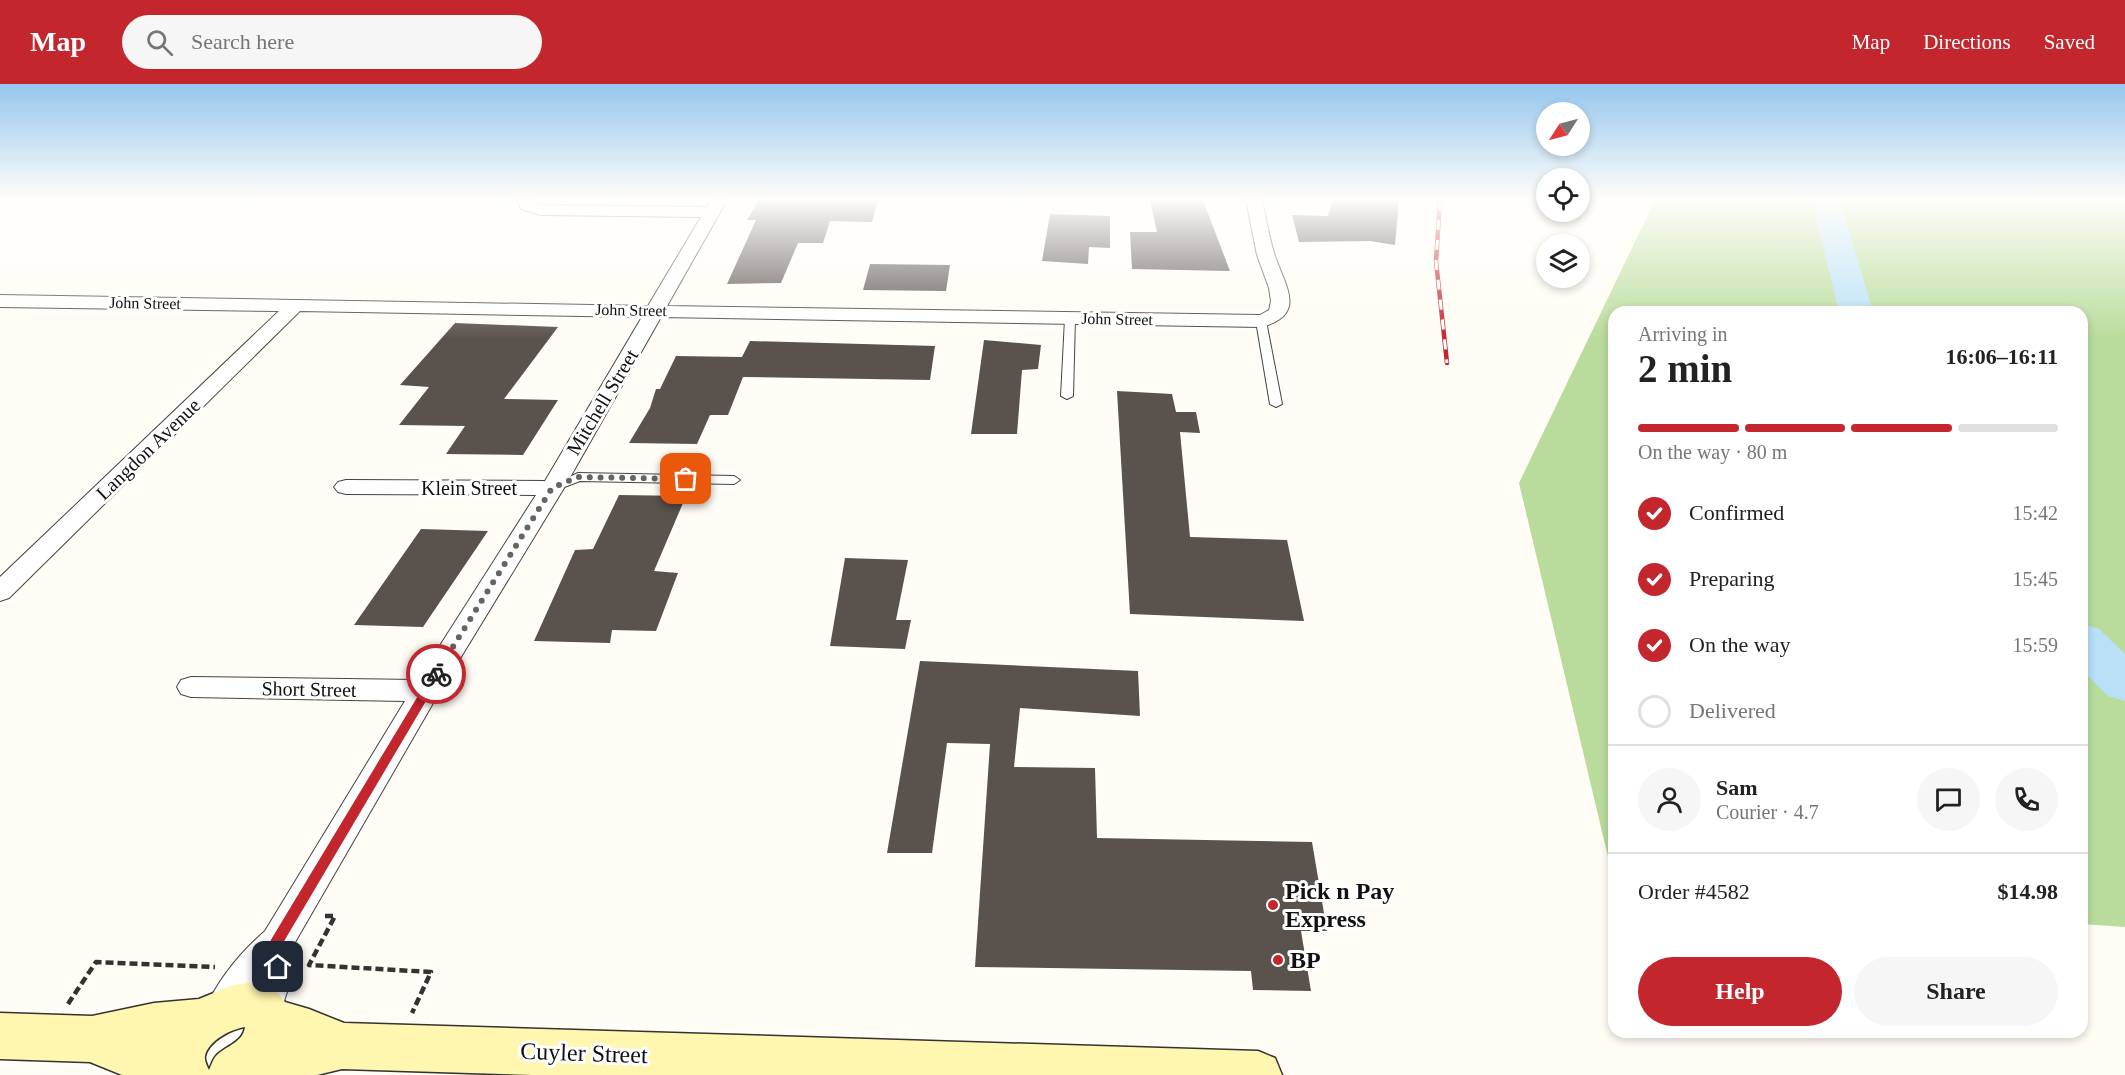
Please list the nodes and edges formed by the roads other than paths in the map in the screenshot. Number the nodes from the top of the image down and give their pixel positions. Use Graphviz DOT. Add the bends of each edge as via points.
graph roads {
  1 [pos="693,246"];
  2 [pos="1264,246"];
  3 [pos="0,301"];
  4 [pos="296,305"];
  5 [pos="657,310"];
  6 [pos="1070,319"];
  7 [pos="1262,321"];
  8 [pos="1067,396"];
  9 [pos="1276,404"];
  10 [pos="734,480"];
  11 [pos="346,487"];
  12 [pos="552,488"];
  13 [pos="0,592"];
  14 [pos="191,687"];
  15 [pos="426,691"];
  16 [pos="237,1005"];
  17 [pos="0,1036"];
  18 [pos="92,1039"];
  19 [pos="342,1046"];
  20 [pos="783,1067"];
  21 [pos="199,1072"];
  22 [pos="1258,1075"];
  1 -- 5 [label="street, Mitchell Street"];
  2 -- 7 [label="street" via="1280,304 1271,318"];
  3 -- 4 [label="street, John Street"];
  4 -- 5 [label="street, John Street"];
  4 -- 13 [label="street, Langdon Avenue"];
  5 -- 6 [label="street, John Street"];
  5 -- 12 [label="street, Mitchell Street"];
  6 -- 7 [label="street, John Street"];
  6 -- 8 [label="lane"];
  7 -- 9 [label="lane"];
  10 -- 12 [label="lane, Klein Street" via="578,477"];
  11 -- 12 [label="street, Klein Street"];
  12 -- 15 [label="street, Mitchell Street"];
  14 -- 15 [label="street, Short Street"];
  15 -- 16 [label="street, Mitchell Street" via="284,929 278,967"];
  16 -- 18 [label="main road, Cuyler Street"];
  16 -- 19 [label="main road, Cuyler Street"];
  16 -- 21 [label="main road" via="191,1033 182,1049"];
  16 -- 21 [label="main road" via="268,1034 261,1049"];
  17 -- 18 [label="main road, Cuyler Street"];
  18 -- 21 [label="main road, Cuyler Street" via="137,1058"];
  19 -- 20 [label="main road, Cuyler Street"];
  19 -- 21 [label="main road, Cuyler Street"];
  20 -- 22 [label="main road, Cuyler Street"];
}
